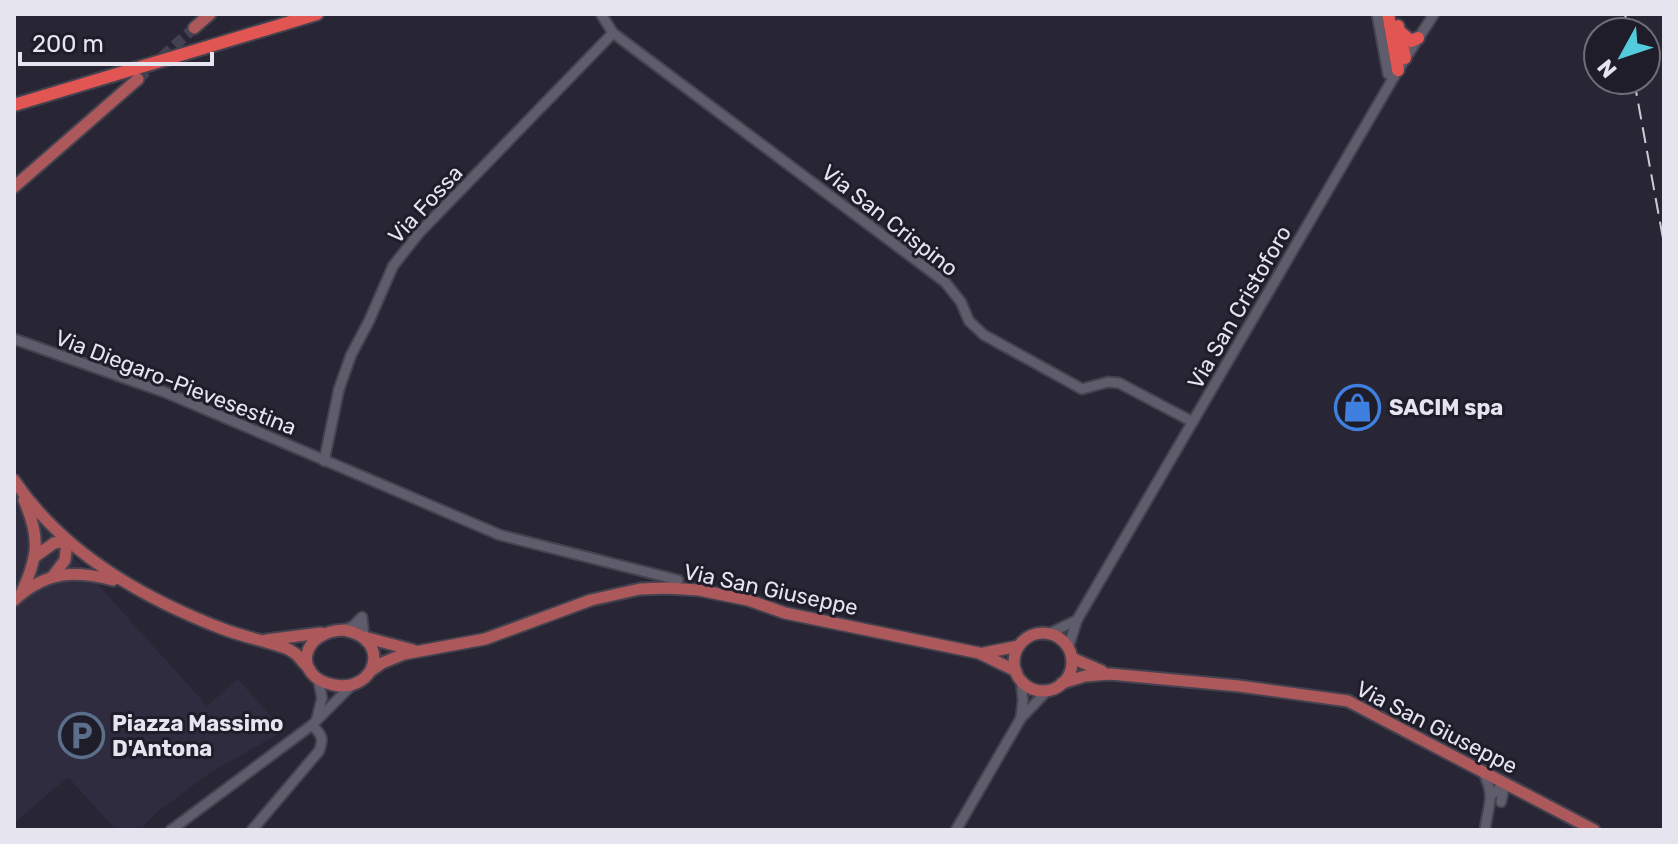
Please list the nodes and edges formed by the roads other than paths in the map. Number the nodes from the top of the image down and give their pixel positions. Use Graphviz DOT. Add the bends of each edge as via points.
graph roads {
  1 [pos="210,14"];
  2 [pos="292,14"];
  3 [pos="317,14"];
  4 [pos="601,14"];
  5 [pos="1377,14"];
  6 [pos="1388,14"];
  7 [pos="1396,14"];
  8 [pos="1434,14"];
  9 [pos="194,28"];
  10 [pos="1399,31"];
  11 [pos="613,33"];
  12 [pos="1418,38"];
  13 [pos="1400,55"];
  14 [pos="1396,74"];
  15 [pos="138,79"];
  16 [pos="14,97"];
  17 [pos="14,105"];
  18 [pos="14,187"];
  19 [pos="14,339"];
  20 [pos="1193,422"];
  21 [pos="328,462"];
  22 [pos="16,483"];
  23 [pos="67,541"];
  24 [pos="36,556"];
  25 [pos="53,576"];
  26 [pos="678,580"];
  27 [pos="122,582"];
  28 [pos="17,597"];
  29 [pos="1077,620"];
  30 [pos="344,630"];
  31 [pos="321,633"];
  32 [pos="1048,634"];
  33 [pos="364,637"];
  34 [pos="262,641"];
  35 [pos="1019,646"];
  36 [pos="417,651"];
  37 [pos="979,653"];
  38 [pos="1070,653"];
  39 [pos="372,670"];
  40 [pos="314,674"];
  41 [pos="1110,674"];
  42 [pos="1018,676"];
  43 [pos="355,683"];
  44 [pos="1062,683"];
  45 [pos="1047,691"];
  46 [pos="1021,718"];
  47 [pos="314,724"];
  48 [pos="1483,771"];
  49 [pos="1505,783"];
  50 [pos="1525,794"];
  51 [pos="1491,796"];
  52 [pos="1501,802"];
  53 [pos="1491,808"];
  54 [pos="171,830"];
  55 [pos="252,830"];
  56 [pos="956,830"];
  57 [pos="1485,830"];
  58 [pos="1594,830"];
  1 -- 9 [label="main road"];
  2 -- 16 [label="highway"];
  3 -- 17 [label="highway"];
  4 -- 11 [label="street"];
  5 -- 14 [label="street" via="1388,74"];
  6 -- 13 [label="highway"];
  7 -- 10 [label="highway"];
  8 -- 12 [label="street"];
  10 -- 12 [label="highway" via="1411,41"];
  10 -- 13 [label="highway"];
  11 -- 20 [label="street, Via San Crispino" via="945,282 984,335 1082,389 1119,383"];
  11 -- 21 [label="street, Via Fossa" via="393,266 339,389"];
  12 -- 13 [label="street"];
  13 -- 14 [label="highway"];
  14 -- 20 [label="street, Via San Cristoforo"];
  15 -- 18 [label="main road"];
  19 -- 21 [label="street, Via Diegaro-Pievesestina" via="167,393"];
  20 -- 29 [label="street, Via San Cristoforo"];
  21 -- 26 [label="street, Via Diegaro-Pievesestina" via="500,535"];
  22 -- 23 [label="main road"];
  22 -- 24 [label="main road" via="34,527"];
  23 -- 24 [label="main road"];
  23 -- 25 [label="main road" via="65,560"];
  23 -- 27 [label="main road"];
  24 -- 28 [label="main road"];
  25 -- 27 [label="main road" via="83,574"];
  25 -- 28 [label="main road"];
  27 -- 34 [label="main road"];
  29 -- 32 [label="street"];
  29 -- 38 [label="street, Via San Cristoforo"];
  30 -- 31 [label="main road"];
  30 -- 33 [label="main road"];
  30 -- 33 [label="street" via="364,614"];
  31 -- 34 [label="main road"];
  31 -- 40 [label="main road" via="308,651"];
  32 -- 35 [label="main road" via="1031,635"];
  32 -- 38 [label="main road"];
  33 -- 36 [label="main road, Via San Giuseppe"];
  33 -- 39 [label="main road" via="373,648"];
  34 -- 40 [label="main road" via="296,654"];
  35 -- 37 [label="main road, Via San Giuseppe"];
  35 -- 42 [label="main road" via="1014,658"];
  36 -- 37 [label="main road, Via San Giuseppe" via="485,639 591,600 667,588 699,590"];
  36 -- 39 [label="main road, Via San Giuseppe"];
  37 -- 42 [label="main road, Via San Giuseppe"];
  38 -- 41 [label="main road, Via San Giuseppe" via="1088,667"];
  38 -- 44 [label="main road" via="1070,672"];
  39 -- 43 [label="main road"];
  40 -- 43 [label="main road" via="336,685"];
  40 -- 47 [label="street" via="322,698"];
  41 -- 44 [label="main road, Via San Giuseppe"];
  41 -- 48 [label="main road, Via San Giuseppe" via="1348,701"];
  42 -- 45 [label="main road" via="1033,689"];
  42 -- 46 [label="street"];
  43 -- 47 [label="street"];
  44 -- 45 [label="main road"];
  45 -- 46 [label="street"];
  46 -- 56 [label="street"];
  47 -- 54 [label="street"];
  47 -- 55 [label="street" via="323,740 319,751"];
  48 -- 49 [label="main road, Via San Giuseppe"];
  48 -- 51 [label="street"];
  49 -- 50 [label="main road, Via San Giuseppe"];
  49 -- 51 [label="street"];
  49 -- 52 [label="street"];
  50 -- 52 [label="street"];
  50 -- 58 [label="main road, Via San Giuseppe"];
  51 -- 53 [label="street"];
  52 -- 53 [label="street"];
  53 -- 57 [label="street"];
}
